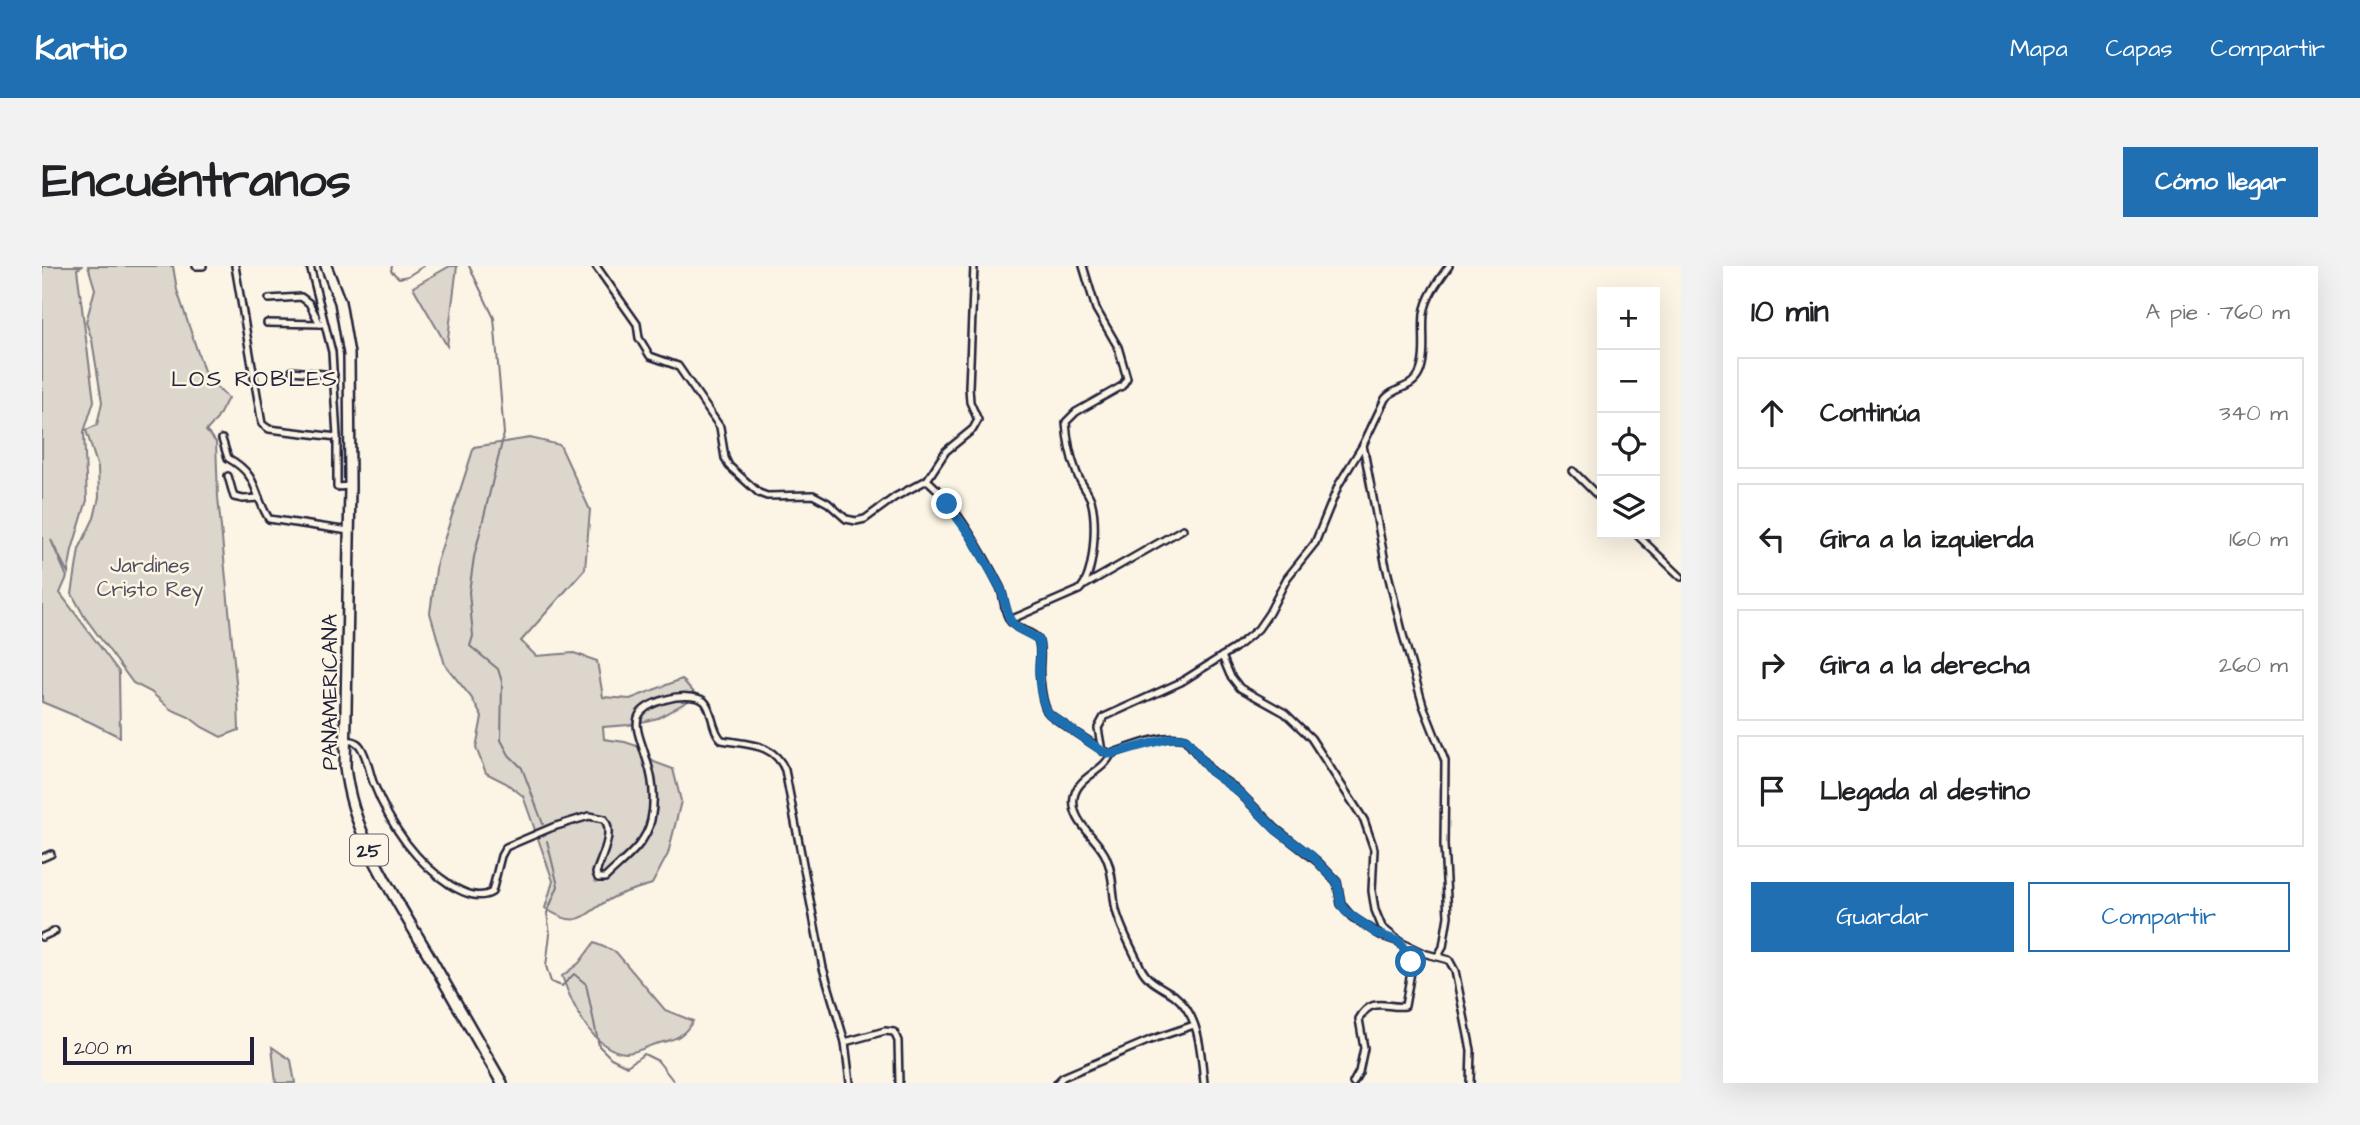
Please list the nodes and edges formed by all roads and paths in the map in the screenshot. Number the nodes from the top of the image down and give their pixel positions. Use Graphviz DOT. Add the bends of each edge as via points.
graph roads {
  1 [pos="196,266"];
  2 [pos="204,266"];
  3 [pos="234,266"];
  4 [pos="310,266"];
  5 [pos="326,266"];
  6 [pos="596,266"];
  7 [pos="974,266"];
  8 [pos="1083,266"];
  9 [pos="1449,266"];
  10 [pos="269,299"];
  11 [pos="267,323"];
  12 [pos="323,324"];
  13 [pos="292,371"];
  14 [pos="334,376"];
  15 [pos="337,437"];
  16 [pos="222,439"];
  17 [pos="1363,445"];
  18 [pos="1573,471"];
  19 [pos="228,476"];
  20 [pos="927,480"];
  21 [pos="350,486"];
  22 [pos="1597,495"];
  23 [pos="259,498"];
  24 [pos="1182,529"];
  25 [pos="349,531"];
  26 [pos="1641,539"];
  27 [pos="1681,577"];
  28 [pos="1085,585"];
  29 [pos="1010,620"];
  30 [pos="1222,656"];
  31 [pos="346,740"];
  32 [pos="1102,751"];
  33 [pos="1111,754"];
  34 [pos="51,854"];
  35 [pos="42,858"];
  36 [pos="55,931"];
  37 [pos="42,937"];
  38 [pos="1400,942"];
  39 [pos="1438,956"];
  40 [pos="1194,1025"];
  41 [pos="845,1042"];
  42 [pos="502,1083"];
  43 [pos="850,1083"];
  44 [pos="898,1083"];
  45 [pos="1057,1083"];
  46 [pos="1204,1083"];
  47 [pos="1353,1083"];
  48 [pos="1470,1083"];
  1 -- 2 [label="street"];
  3 -- 15 [label="street" via="262,424 269,429"];
  4 -- 12 [label="street"];
  5 -- 21 [label="main road, PANAMERICANA / 25" via="340,302 349,354"];
  6 -- 20 [label="street" via="637,324 650,356 678,366 720,427 729,466 759,493 813,495 856,521"];
  7 -- 20 [label="street" via="969,387 978,420 946,451"];
  8 -- 28 [label="street" via="1096,309 1118,347 1127,378 1122,386 1066,422 1067,440 1093,516"];
  9 -- 17 [label="street" via="1426,303 1419,374 1411,384 1389,394"];
  10 -- 12 [label="street" via="302,297"];
  11 -- 12 [label="street"];
  12 -- 14 [label="street"];
  13 -- 14 [label="street"];
  14 -- 15 [label="street"];
  15 -- 21 [label="street" via="337,487"];
  16 -- 23 [label="street" via="226,456 246,469"];
  17 -- 30 [label="street" via="1339,484 1315,543 1287,578 1269,614 1251,636"];
  17 -- 39 [label="street" via="1403,635 1445,761 1448,916"];
  18 -- 22 [label="street"];
  19 -- 23 [label="street" via="234,497"];
  20 -- 29 [label="street" via="971,536 1001,589"];
  21 -- 25 [label="main road, PANAMERICANA / 25"];
  23 -- 25 [label="street" via="273,522"];
  24 -- 28 [label="street"];
  25 -- 31 [label="main road, PANAMERICANA / 25"];
  26 -- 27 [label="street"];
  28 -- 29 [label="street"];
  29 -- 32 [label="street" via="1041,645 1040,679 1049,714"];
  30 -- 32 [label="street" via="1171,687 1104,717 1098,727"];
  30 -- 38 [label="street" via="1240,688 1284,713 1311,738 1364,820 1374,849 1375,910 1382,927"];
  31 -- 41 [label="street" via="355,741 362,749 384,805 412,852 460,891 484,895 492,892 506,847 589,816 600,818 609,827 596,873 605,878 641,844 652,819 648,762 635,727 639,714 668,699 702,700 722,740 772,751 781,760 827,986"];
  31 -- 42 [label="main road, PANAMERICANA / 25" via="347,781 368,848"];
  32 -- 33 [label="street"];
  33 -- 38 [label="street" via="1170,738 1187,740 1210,771 1337,882 1345,911 1376,933"];
  33 -- 40 [label="street" via="1078,787 1075,807 1107,858 1116,910 1143,971 1181,1002"];
  34 -- 35 [label="street"];
  36 -- 37 [label="street"];
  38 -- 39 [label="street"];
  38 -- 47 [label="street" via="1412,966 1408,1001 1402,1008 1384,1003 1361,1015 1358,1023 1364,1054"];
  39 -- 48 [label="street" via="1449,960 1455,971 1471,1050"];
  40 -- 45 [label="street"];
  40 -- 46 [label="street"];
  41 -- 43 [label="street"];
  41 -- 44 [label="street" via="894,1032"];
}
